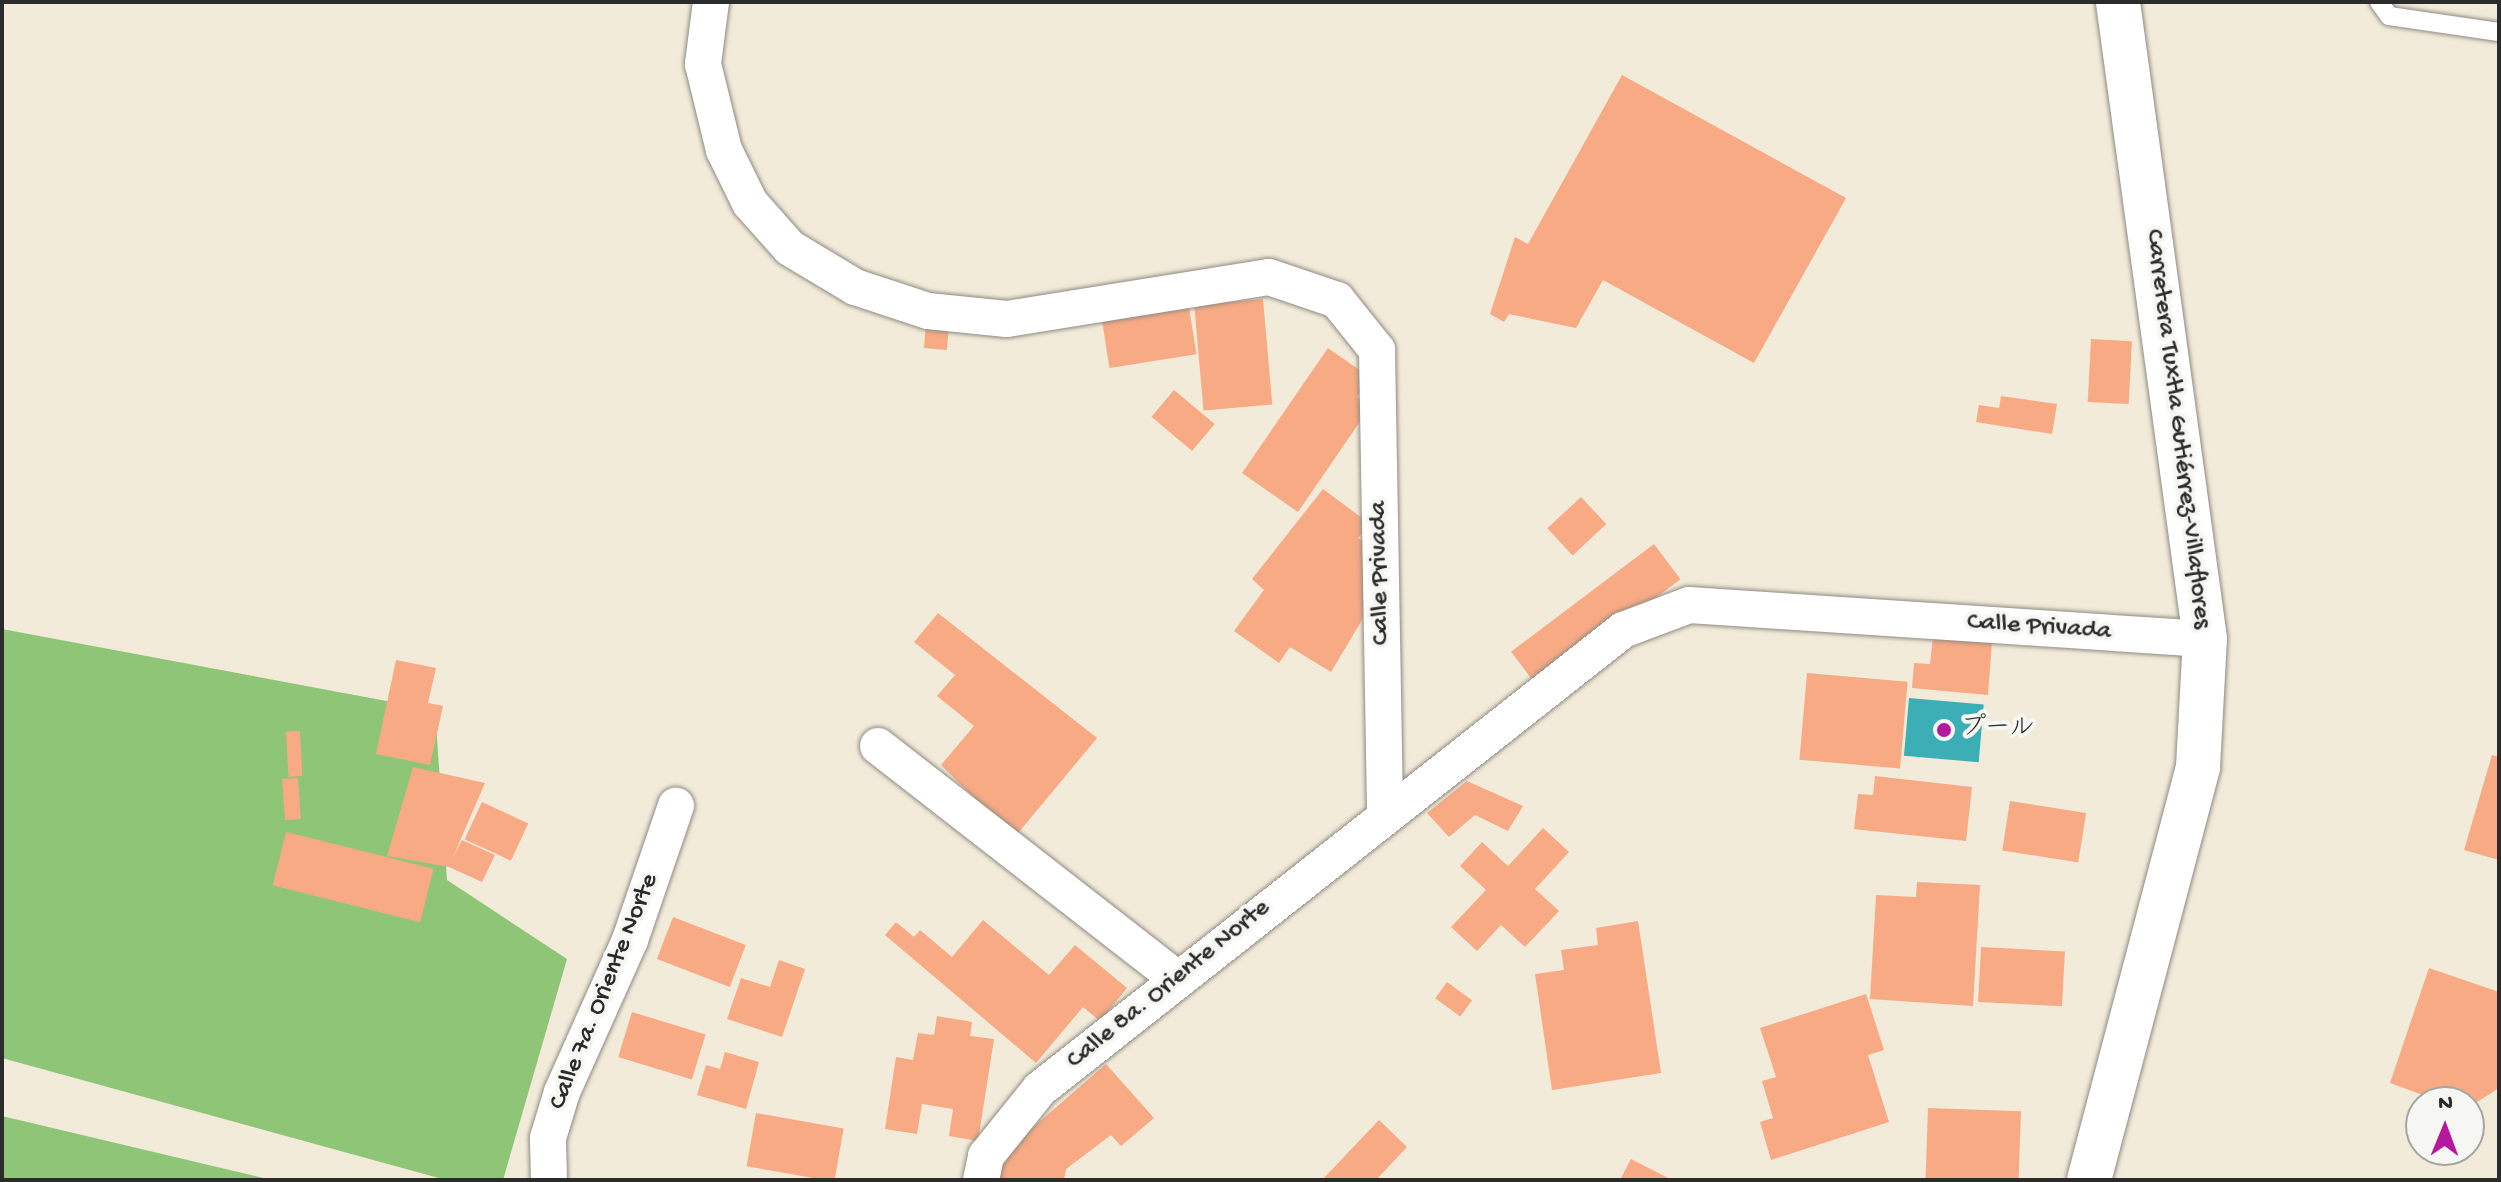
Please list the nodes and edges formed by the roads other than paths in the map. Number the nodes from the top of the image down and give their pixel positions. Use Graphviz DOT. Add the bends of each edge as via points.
graph roads {
  1 [pos="711,2"];
  2 [pos="2118,2"];
  3 [pos="2379,2"];
  4 [pos="2499,32"];
  5 [pos="2205,639"];
  6 [pos="878,746"];
  7 [pos="676,806"];
  8 [pos="1385,812"];
  9 [pos="1177,979"];
  10 [pos="549,1180"];
  11 [pos="981,1180"];
  12 [pos="2089,1180"];
  1 -- 8 [label="street, Calle Privada" via="703,64 724,150 750,203 790,248 855,287 928,311 1007,319 1269,277 1337,300 1377,350"];
  2 -- 5 [label="main road, Carretera Tuxtla Gutiérrez-Villaflores"];
  3 -- 4 [label="lane" via="2389,16"];
  5 -- 8 [label="street, Calle Privada" via="1689,605 1623,630"];
  5 -- 12 [label="main road, Carretera Tuxtla Gutiérrez-Villaflores" via="2198,767"];
  6 -- 9 [label="street"];
  7 -- 10 [label="street, Calle 7a. Oriente Norte" via="630,940 562,1092 548,1138"];
  8 -- 9 [label="street, Calle 8a. Oriente Norte"];
  9 -- 11 [label="street, Calle 8a. Oriente Norte" via="1040,1089 986,1156"];
}
